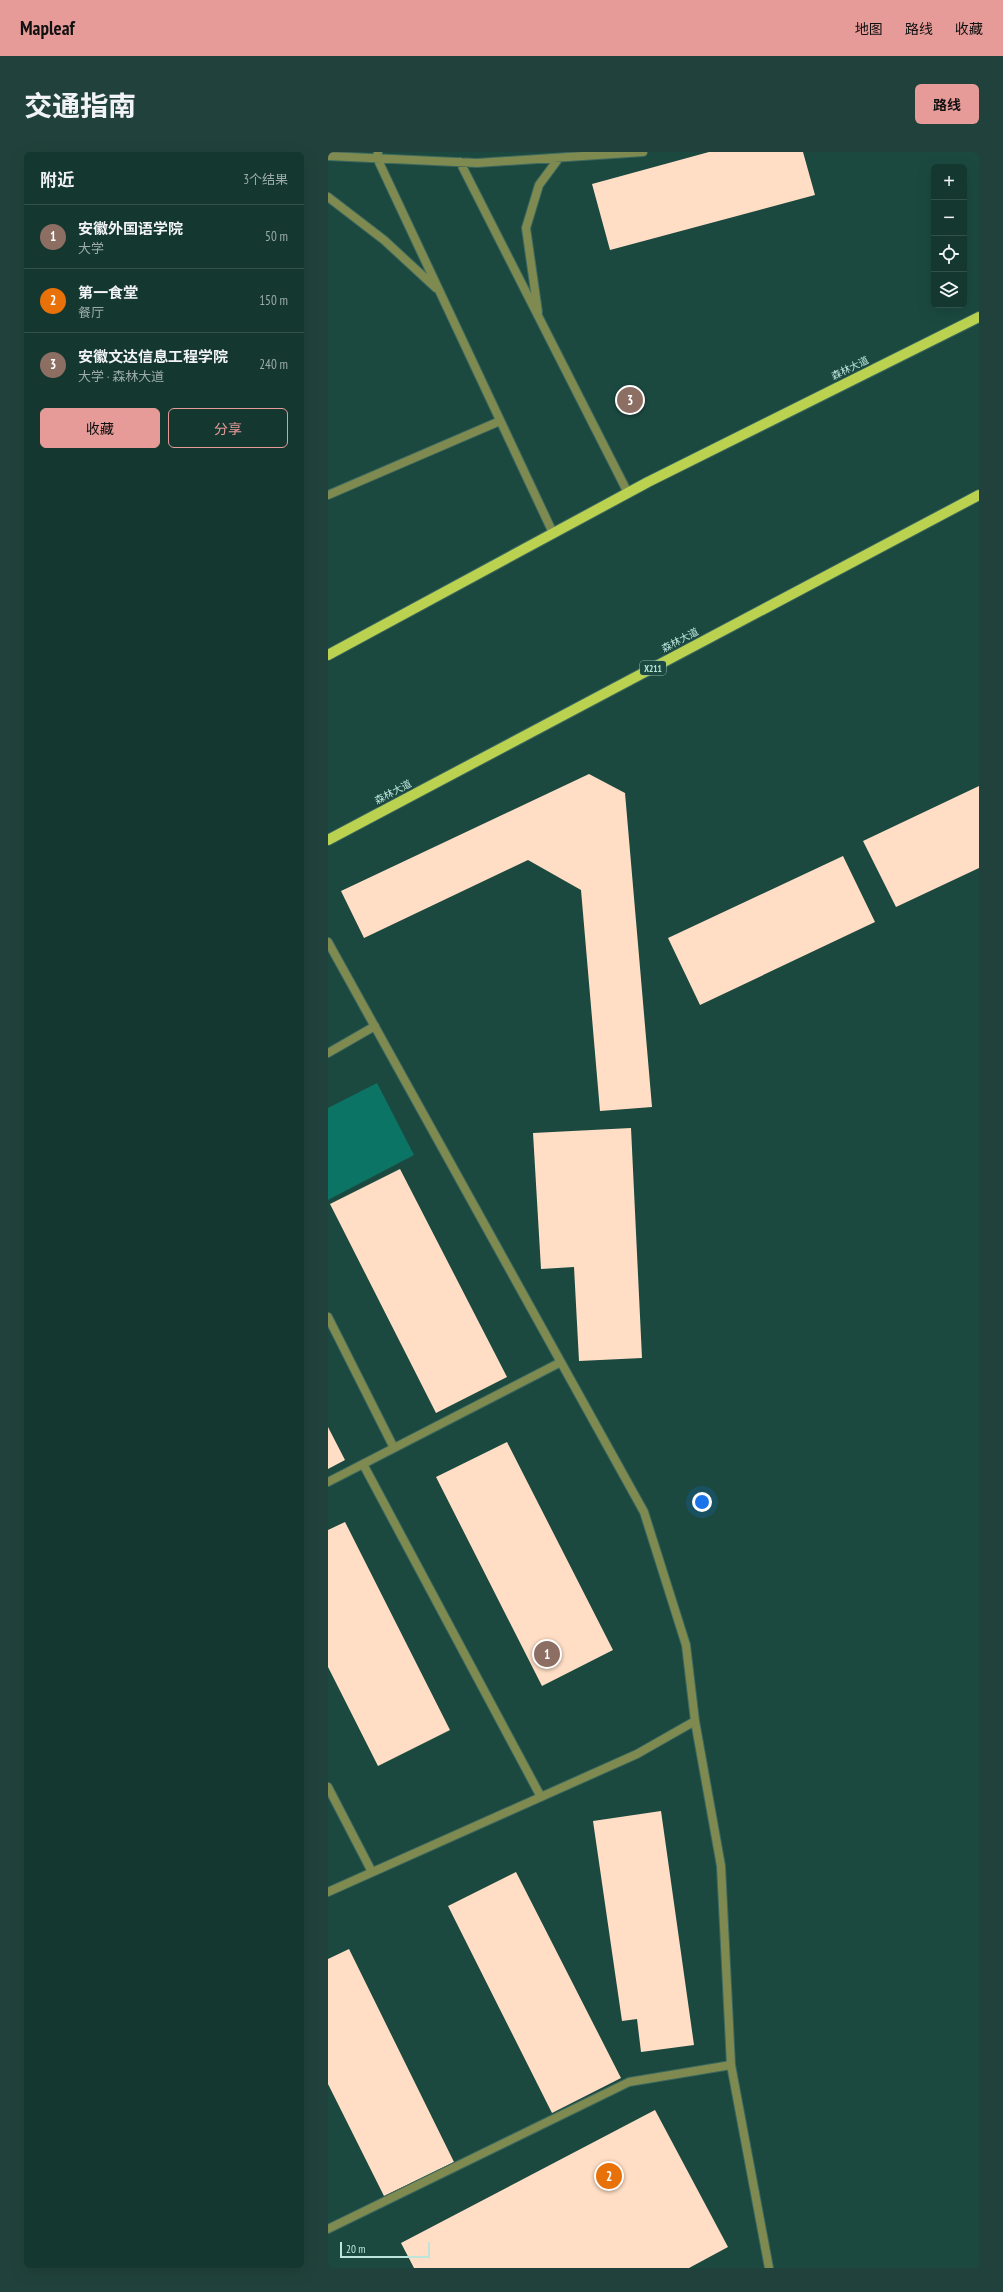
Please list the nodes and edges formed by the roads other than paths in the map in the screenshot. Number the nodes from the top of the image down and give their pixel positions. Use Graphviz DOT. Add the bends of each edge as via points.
graph roads {
  1 [pos="643,152"];
  2 [pos="377,155"];
  3 [pos="328,156"];
  4 [pos="559,158"];
  5 [pos="460,162"];
  6 [pos="328,197"];
  7 [pos="439,290"];
  8 [pos="979,317"];
  9 [pos="539,319"];
  10 [pos="500,421"];
  11 [pos="628,493"];
  12 [pos="328,494"];
  13 [pos="979,495"];
  14 [pos="553,533"];
  15 [pos="328,655"];
  16 [pos="328,840"];
  17 [pos="328,942"];
  18 [pos="375,1026"];
  19 [pos="328,1053"];
  20 [pos="328,1317"];
  21 [pos="561,1362"];
  22 [pos="394,1448"];
  23 [pos="364,1464"];
  24 [pos="328,1482"];
  25 [pos="695,1721"];
  26 [pos="328,1786"];
  27 [pos="541,1797"];
  28 [pos="372,1872"];
  29 [pos="328,1892"];
  30 [pos="731,2065"];
  31 [pos="328,2230"];
  32 [pos="766,2267"];
  1 -- 4 [label="street"];
  2 -- 3 [label="street"];
  2 -- 5 [label="street"];
  2 -- 7 [label="street"];
  4 -- 5 [label="street"];
  4 -- 9 [label="street" via="538,185 526,228"];
  5 -- 9 [label="street"];
  6 -- 7 [label="street" via="384,240"];
  7 -- 10 [label="street"];
  8 -- 11 [label="main road, 森林大道"];
  9 -- 11 [label="street"];
  10 -- 12 [label="street"];
  10 -- 14 [label="street"];
  11 -- 14 [label="main road, 森林大道"];
  13 -- 16 [label="main road, 森林大道 / X211"];
  14 -- 15 [label="main road, 森林大道"];
  17 -- 18 [label="street"];
  18 -- 19 [label="street"];
  18 -- 21 [label="street"];
  20 -- 22 [label="street"];
  21 -- 22 [label="street"];
  21 -- 25 [label="street" via="644,1512 686,1645"];
  22 -- 23 [label="street"];
  23 -- 24 [label="street"];
  23 -- 27 [label="street"];
  25 -- 27 [label="street" via="637,1754"];
  25 -- 30 [label="street" via="721,1866"];
  26 -- 28 [label="street"];
  27 -- 28 [label="street"];
  28 -- 29 [label="street"];
  30 -- 31 [label="street" via="629,2082"];
  30 -- 32 [label="street"];
}
